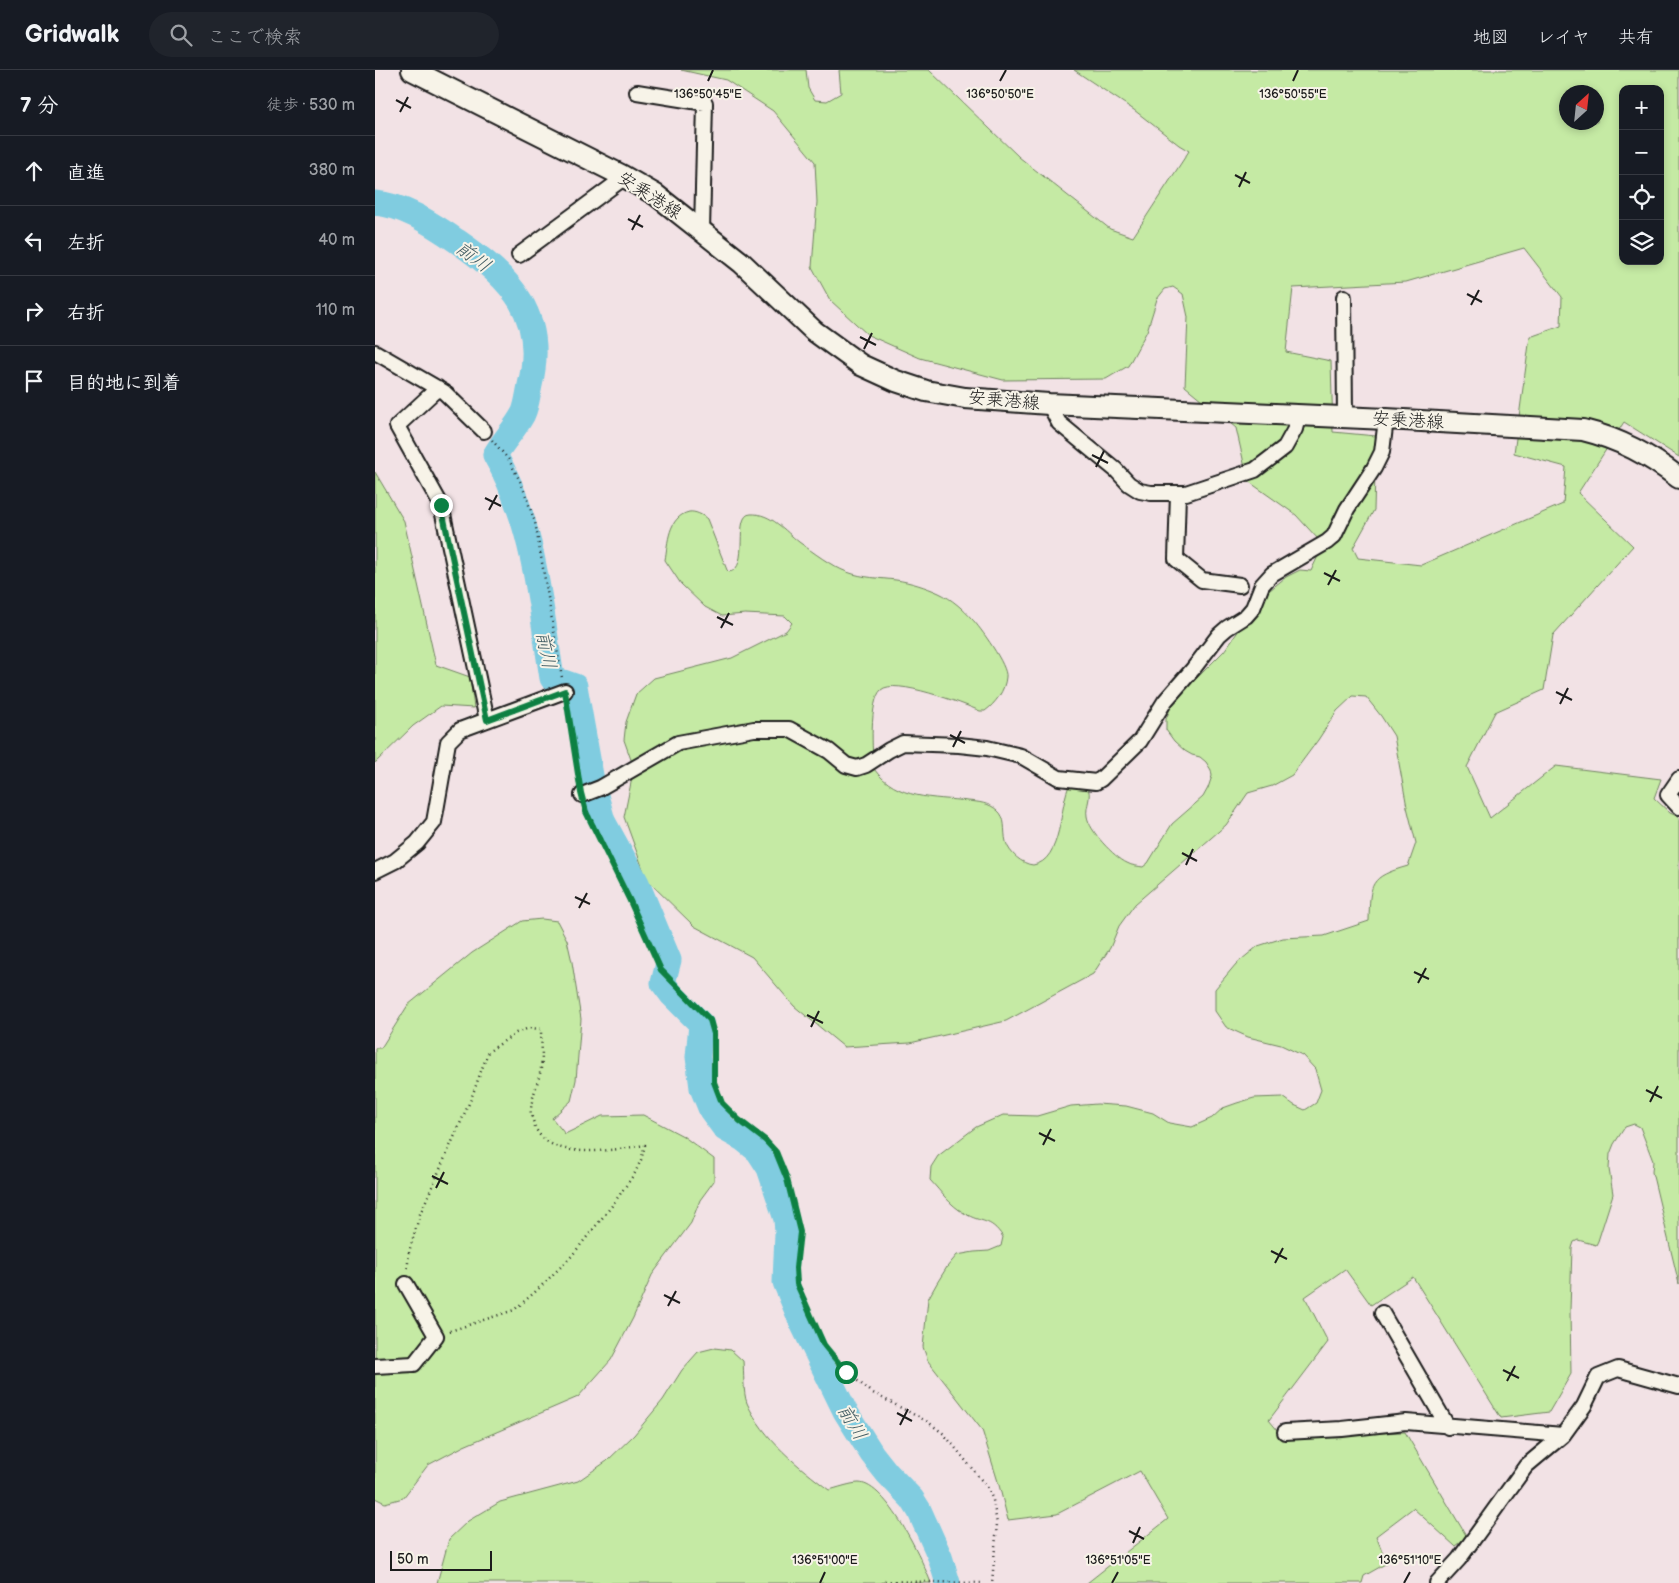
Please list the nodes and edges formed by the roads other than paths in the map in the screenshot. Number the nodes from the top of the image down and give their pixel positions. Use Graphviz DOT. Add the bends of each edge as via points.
graph roads {
  1 [pos="412,70"];
  2 [pos="637,92"];
  3 [pos="625,177"];
  4 [pos="702,231"];
  5 [pos="519,255"];
  6 [pos="1344,297"];
  7 [pos="375,352"];
  8 [pos="438,388"];
  9 [pos="1049,404"];
  10 [pos="1299,414"];
  11 [pos="1345,417"];
  12 [pos="1386,419"];
  13 [pos="484,431"];
  14 [pos="1679,478"];
  15 [pos="1177,493"];
  16 [pos="1240,585"];
  17 [pos="565,691"];
  18 [pos="487,720"];
  19 [pos="1679,778"];
  20 [pos="590,792"];
  21 [pos="1679,807"];
  22 [pos="375,871"];
  23 [pos="406,1284"];
  24 [pos="1382,1313"];
  25 [pos="376,1366"];
  26 [pos="1679,1386"];
  27 [pos="1448,1426"];
  28 [pos="1285,1432"];
  29 [pos="1563,1435"];
  30 [pos="1437,1583"];
  1 -- 3 [label="main road, 安乗港線"];
  2 -- 4 [label="street" via="705,103"];
  3 -- 4 [label="main road, 安乗港線" via="656,195"];
  3 -- 5 [label="street"];
  4 -- 9 [label="main road, 安乗港線" via="742,263 814,331 861,365 926,390 965,398"];
  6 -- 11 [label="street"];
  7 -- 8 [label="street"];
  8 -- 13 [label="street"];
  8 -- 18 [label="street" via="397,426 441,505"];
  9 -- 10 [label="main road, 安乗港線"];
  9 -- 15 [label="street" via="1059,423 1140,491"];
  10 -- 11 [label="main road, 安乗港線"];
  10 -- 15 [label="street" via="1285,447 1255,470 1186,493"];
  11 -- 12 [label="main road, 安乗港線"];
  12 -- 14 [label="main road, 安乗港線" via="1583,430 1634,448"];
  12 -- 20 [label="street" via="1382,452 1333,536 1267,579 1253,608 1219,635 1165,701 1140,741 1097,782 1059,778 1021,756 959,744 903,744 857,768 846,765 829,751 789,730 753,729 678,743"];
  15 -- 16 [label="street" via="1176,559 1202,580"];
  17 -- 18 [label="street"];
  18 -- 22 [label="street" via="460,730 448,742 434,822 417,842"];
  19 -- 21 [label="street" via="1668,795"];
  23 -- 25 [label="street" via="436,1336 414,1364"];
  24 -- 27 [label="street"];
  26 -- 29 [label="street" via="1618,1369 1598,1377 1584,1406"];
  27 -- 28 [label="street" via="1406,1422"];
  27 -- 29 [label="street"];
  29 -- 30 [label="street" via="1526,1466 1459,1559"];
}
